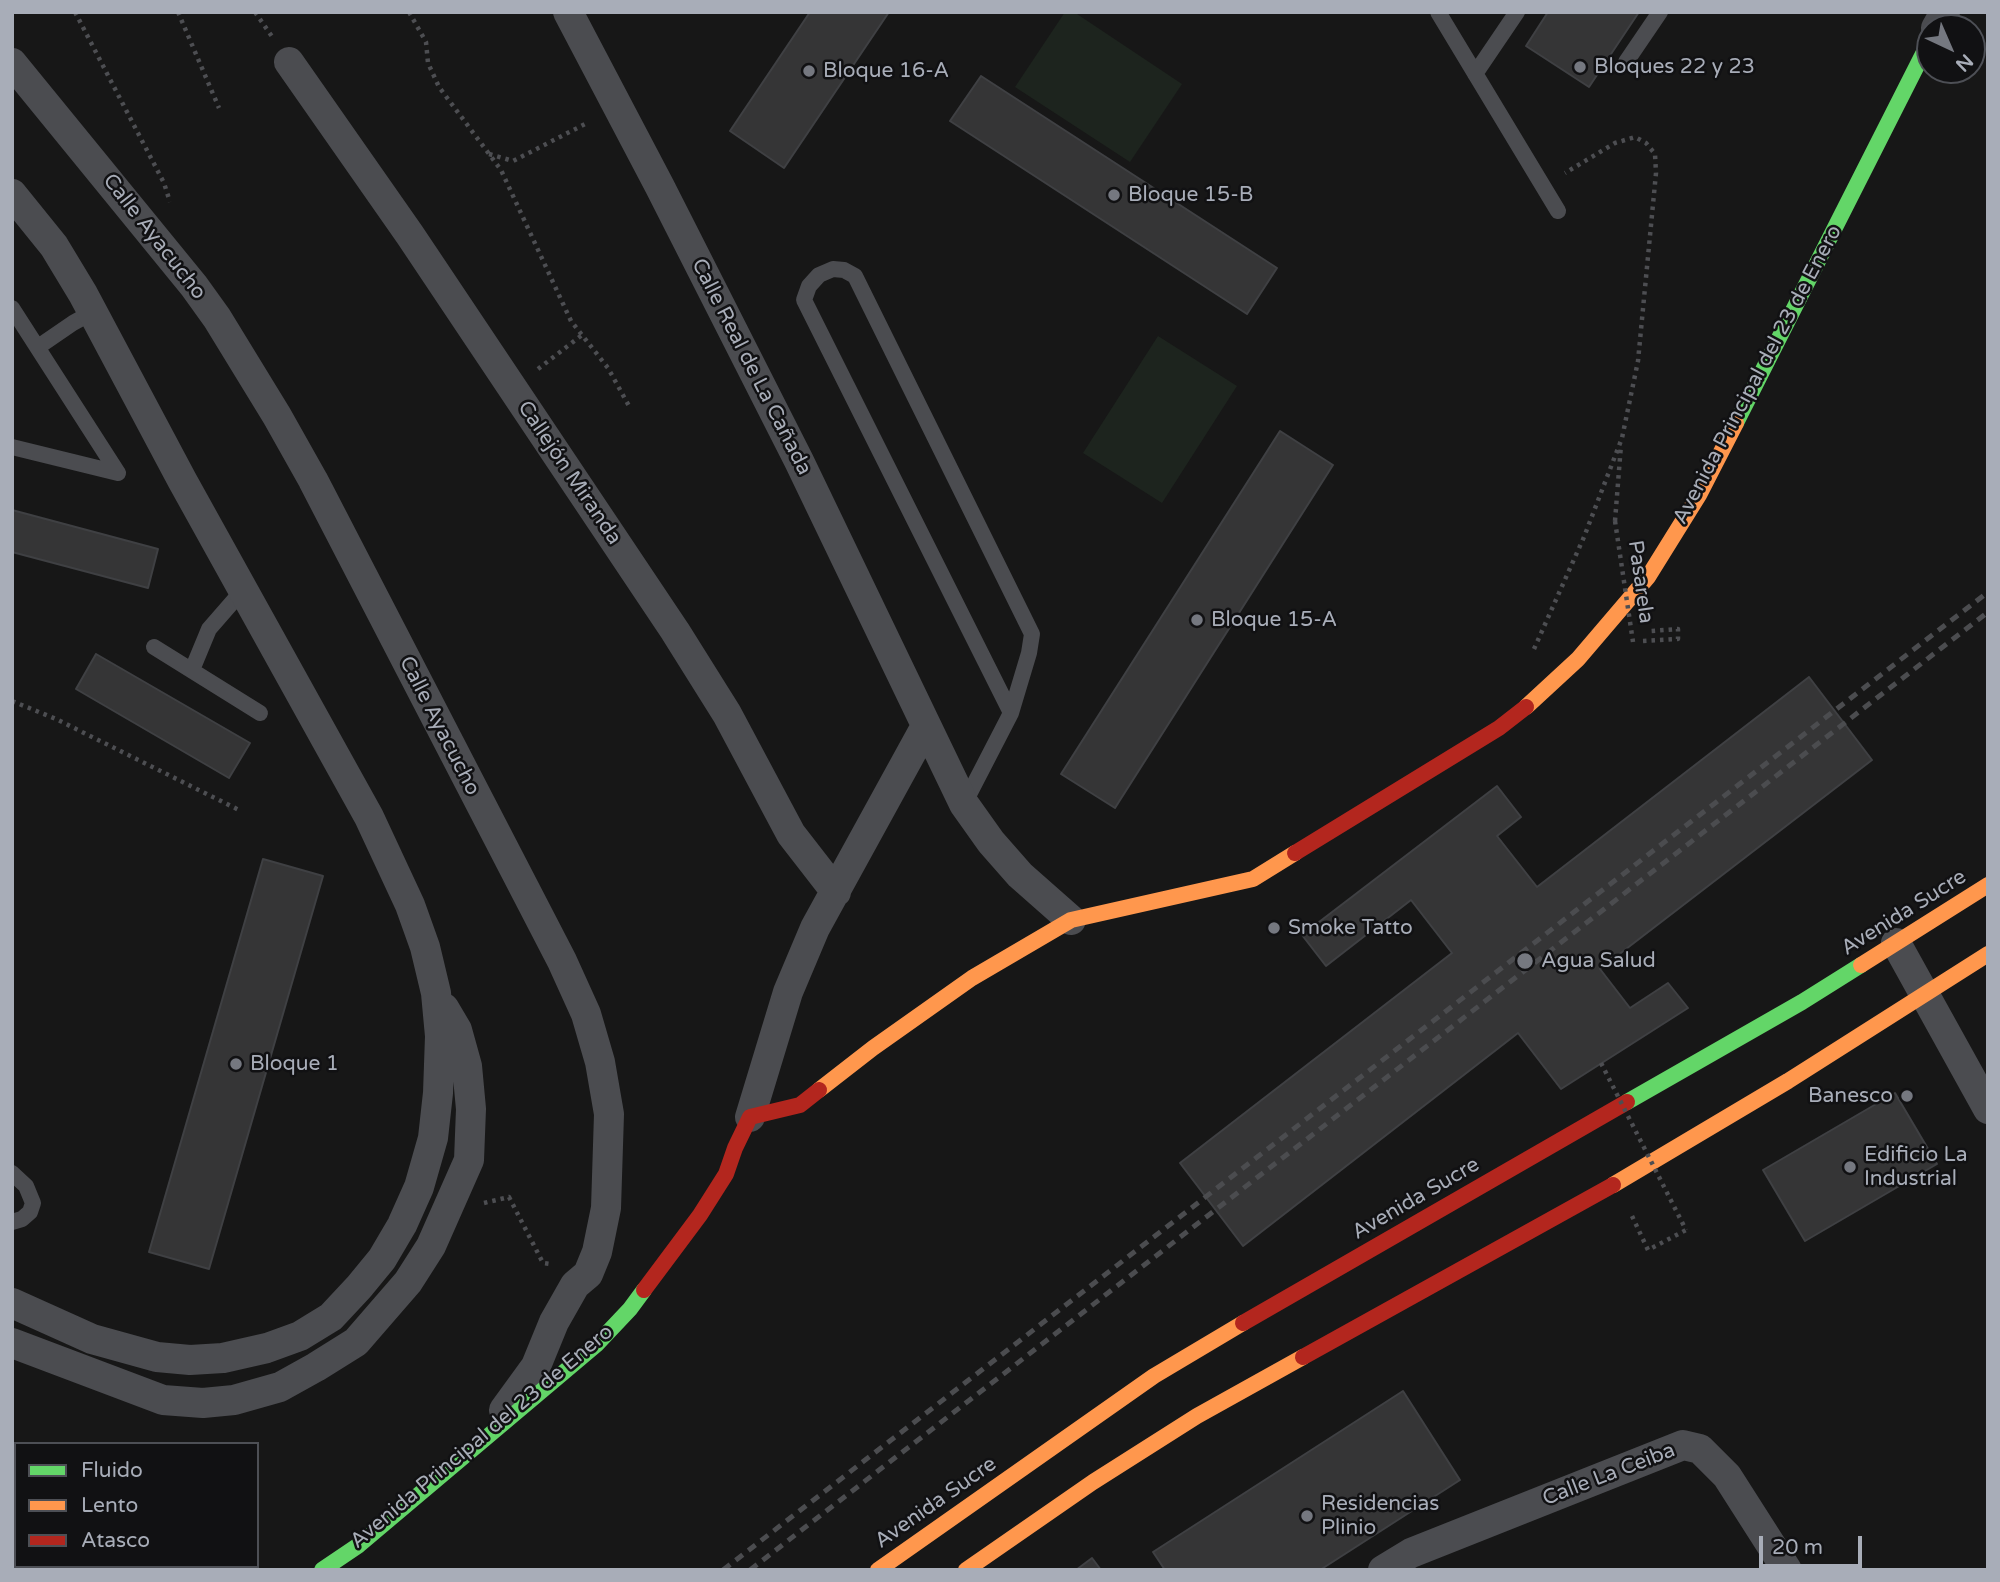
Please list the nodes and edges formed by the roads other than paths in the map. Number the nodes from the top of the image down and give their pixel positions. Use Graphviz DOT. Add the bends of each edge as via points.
graph roads {
  1 [pos="568,12"];
  2 [pos="1438,12"];
  3 [pos="1517,12"];
  4 [pos="1660,12"];
  5 [pos="289,61"];
  6 [pos="1626,62"];
  7 [pos="12,63"];
  8 [pos="1916,68"];
  9 [pos="1475,74"];
  10 [pos="12,194"];
  11 [pos="1558,211"];
  12 [pos="12,308"];
  13 [pos="91,313"];
  14 [pos="38,347"];
  15 [pos="12,447"];
  16 [pos="243,590"];
  17 [pos="154,646"];
  18 [pos="192,670"];
  19 [pos="260,712"];
  20 [pos="1011,713"];
  21 [pos="926,726"];
  22 [pos="964,804"];
  23 [pos="1988,885"];
  24 [pos="836,892"];
  25 [pos="1071,920"];
  26 [pos="1896,943"];
  27 [pos="1988,954"];
  28 [pos="436,993"];
  29 [pos="1926,994"];
  30 [pos="1988,1109"];
  31 [pos="750,1117"];
  32 [pos="12,1173"];
  33 [pos="12,1223"];
  34 [pos="12,1303"];
  35 [pos="12,1343"];
  36 [pos="480,1443"];
  37 [pos="322,1570"];
  38 [pos="878,1570"];
  39 [pos="966,1570"];
  40 [pos="1383,1570"];
  41 [pos="1787,1570"];
  1 -- 21 [label="street, Calle Real de La Cañada" via="799,461"];
  2 -- 9 [label="lane"];
  3 -- 9 [label="lane"];
  4 -- 6 [label="lane"];
  5 -- 24 [label="street, Callejón Miranda" via="682,643 727,714 792,834"];
  7 -- 36 [label="street, Calle Ayacucho" via="217,318 313,480 586,1014 609,1114 606,1208 597,1252 589,1274 575,1285 554,1322 536,1366"];
  8 -- 25 [label="main road, Avenida Principal del 23 de Enero" via="1699,495 1648,577 1578,659 1499,729 1253,879"];
  9 -- 11 [label="lane"];
  10 -- 13 [label="street" via="54,246"];
  12 -- 14 [label="lane"];
  13 -- 14 [label="lane"];
  13 -- 16 [label="street"];
  14 -- 15 [label="lane" via="118,473"];
  16 -- 18 [label="lane" via="209,629"];
  16 -- 28 [label="street" via="369,817 410,905"];
  17 -- 18 [label="lane"];
  18 -- 19 [label="lane"];
  20 -- 20 [label="lane" via="804,300 818,275 833,269 855,276 1032,634"];
  20 -- 22 [label="lane"];
  21 -- 22 [label="street, Calle Real de La Cañada"];
  21 -- 24 [label="street"];
  22 -- 25 [label="street, Calle Real de La Cañada" via="1020,875"];
  23 -- 26 [label="main road, Avenida Sucre"];
  24 -- 31 [label="street" via="788,992"];
  25 -- 31 [label="main road, Avenida Principal del 23 de Enero" via="972,978 800,1105"];
  26 -- 29 [label="street"];
  26 -- 38 [label="main road, Avenida Sucre" via="1802,1002 1154,1376"];
  27 -- 29 [label="main road"];
  28 -- 34 [label="street" via="438,1093 433,1138 419,1187 382,1259 331,1317 300,1336 267,1348 190,1360 157,1357 92,1339"];
  28 -- 35 [label="street" via="457,1030 467,1066 469,1160 431,1246 408,1282 356,1342 280,1387 234,1401 203,1403 163,1400"];
  29 -- 30 [label="street"];
  29 -- 39 [label="main road" via="1617,1183 1197,1416"];
  31 -- 36 [label="main road, Avenida Principal del 23 de Enero" via="719,1184 630,1309 596,1345"];
  32 -- 33 [label="lane" via="26,1186 33,1203 30,1212"];
  36 -- 37 [label="main road, Avenida Principal del 23 de Enero" via="359,1545"];
  40 -- 41 [label="street, Calle La Ceiba" via="1411,1553 1683,1445 1700,1450 1727,1476"];
}
